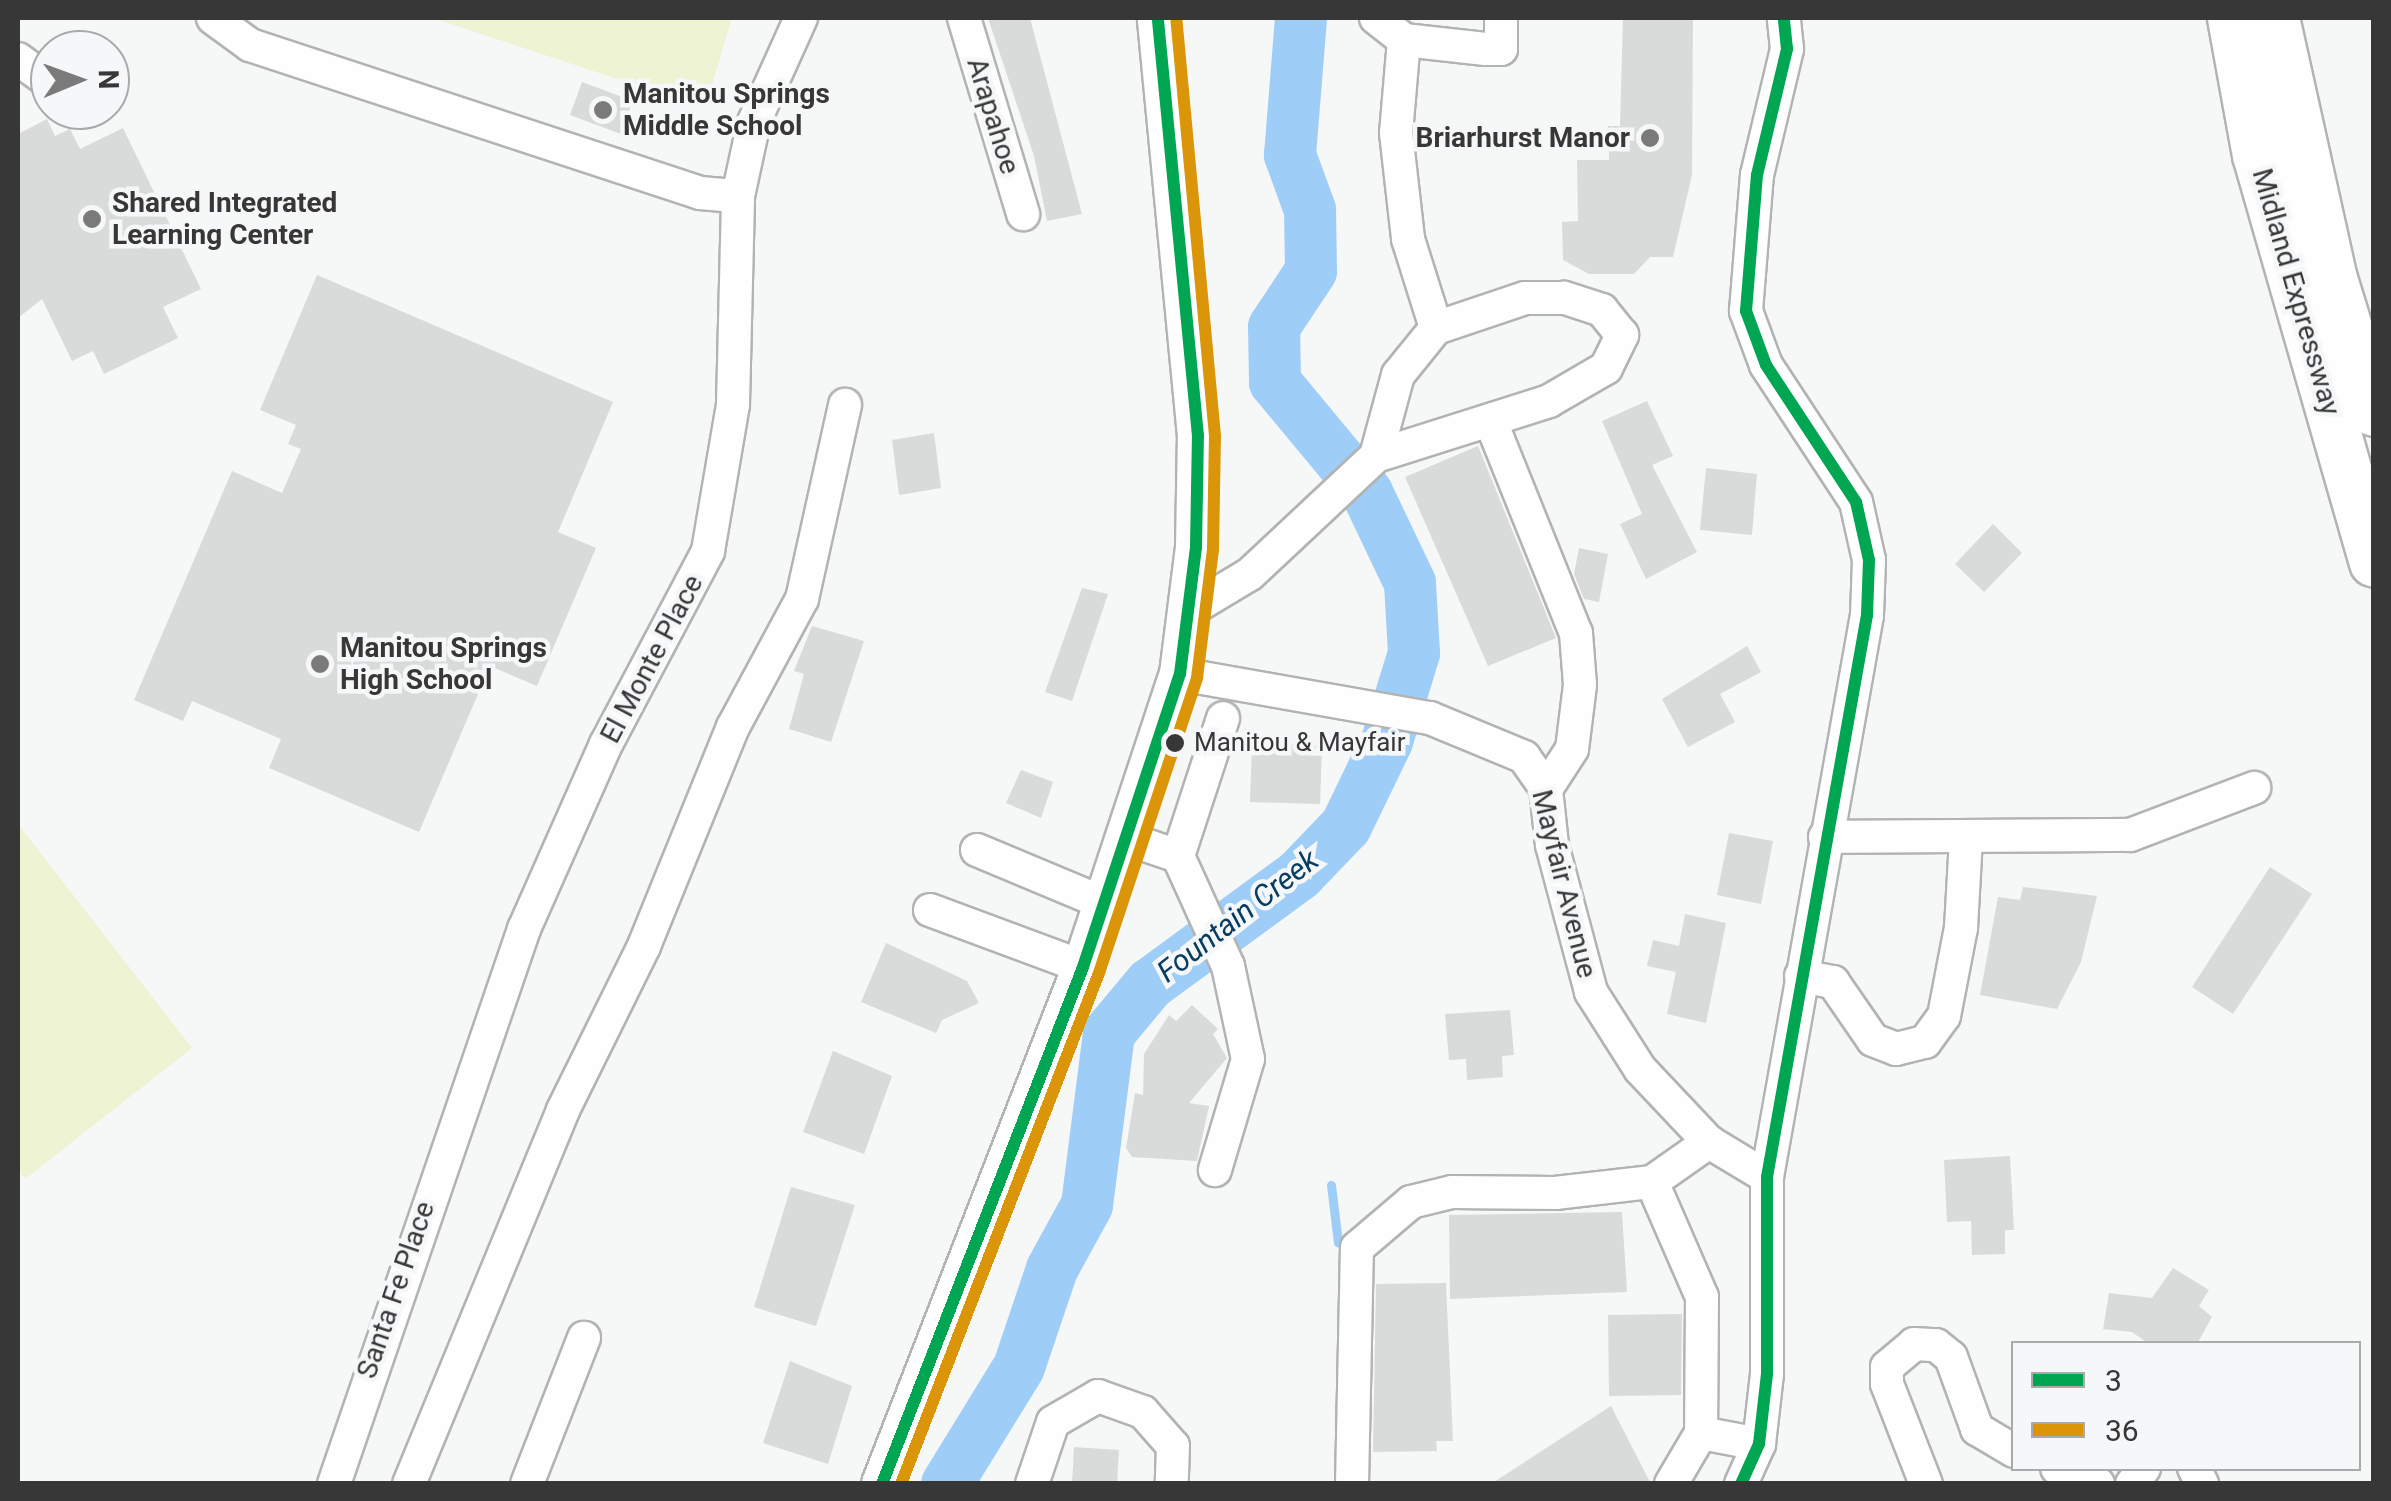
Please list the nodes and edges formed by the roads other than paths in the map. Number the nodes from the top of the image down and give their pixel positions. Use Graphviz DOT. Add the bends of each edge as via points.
graph roads {
  1 [pos="213,18"];
  2 [pos="801,18"];
  3 [pos="964,18"];
  4 [pos="1158,18"];
  5 [pos="1376,18"];
  6 [pos="1501,18"];
  7 [pos="1784,18"];
  8 [pos="2232,18"];
  9 [pos="2275,18"];
  10 [pos="1404,40"];
  11 [pos="738,196"];
  12 [pos="1023,214"];
  13 [pos="1436,328"];
  14 [pos="845,404"];
  15 [pos="2374,412"];
  16 [pos="1491,422"];
  17 [pos="1376,456"];
  18 [pos="2374,563"];
  19 [pos="1190,610"];
  20 [pos="1180,674"];
  21 [pos="1223,718"];
  22 [pos="1546,788"];
  23 [pos="2254,788"];
  24 [pos="1824,837"];
  25 [pos="1125,838"];
  26 [pos="1966,839"];
  27 [pos="978,850"];
  28 [pos="1178,856"];
  29 [pos="1104,903"];
  30 [pos="930,910"];
  31 [pos="1083,967"];
  32 [pos="1801,976"];
  33 [pos="463,1098"];
  34 [pos="1709,1142"];
  35 [pos="1215,1170"];
  36 [pos="1768,1176"];
  37 [pos="1652,1182"];
  38 [pos="584,1338"];
  39 [pos="1701,1432"];
  40 [pos="1759,1444"];
  41 [pos="2011,1449"];
  42 [pos="2065,1471"];
  43 [pos="334,1484"];
  44 [pos="408,1484"];
  45 [pos="528,1484"];
  46 [pos="882,1484"];
  47 [pos="1032,1484"];
  48 [pos="1172,1484"];
  49 [pos="1352,1484"];
  50 [pos="1671,1484"];
  51 [pos="1741,1484"];
  52 [pos="1926,1484"];
  53 [pos="2098,1484"];
  1 -- 11 [label="street" via="250,45 700,193"];
  2 -- 11 [label="street, El Monte Place" via="754,122"];
  3 -- 12 [label="street, Arapahoe"];
  4 -- 19 [label="main road" via="1198,436"];
  5 -- 10 [label="street"];
  6 -- 10 [label="street" via="1501,49"];
  7 -- 24 [label="street" via="1778,107 1757,175 1746,310 1766,365 1856,502 1869,560 1867,615"];
  8 -- 18 [label="highway, Midland Expressway" via="2258,155"];
  9 -- 15 [label="highway, Midland Expressway" via="2333,279"];
  10 -- 13 [label="street" via="1396,133 1408,240"];
  11 -- 33 [label="street, El Monte Place" via="733,404 708,550 606,744 524,930"];
  13 -- 16 [label="street" via="1525,298 1564,298 1602,310 1622,335 1606,368"];
  13 -- 17 [label="street" via="1398,375"];
  14 -- 44 [label="street" via="802,599 734,727 644,946 563,1110 487,1308"];
  16 -- 17 [label="street"];
  16 -- 22 [label="street" via="1576,633 1580,684 1572,750"];
  17 -- 19 [label="street" via="1250,574"];
  19 -- 20 [label="main road"];
  20 -- 22 [label="street, Mayfair Avenue" via="1430,718 1524,758"];
  20 -- 25 [label="main road"];
  21 -- 28 [label="street"];
  22 -- 34 [label="street, Mayfair Avenue" via="1552,845 1591,992 1640,1069"];
  23 -- 26 [label="street" via="2130,835"];
  24 -- 26 [label="street"];
  24 -- 32 [label="street"];
  25 -- 28 [label="street"];
  25 -- 29 [label="main road"];
  26 -- 32 [label="street" via="1944,1016 1925,1042 1896,1049 1873,1040 1833,982"];
  27 -- 29 [label="street"];
  28 -- 35 [label="street" via="1228,966 1248,1059"];
  29 -- 31 [label="main road"];
  30 -- 31 [label="street"];
  31 -- 46 [label="main road"];
  32 -- 36 [label="street"];
  33 -- 43 [label="street, Santa Fe Place"];
  34 -- 36 [label="street, Mayfair Avenue"];
  34 -- 37 [label="street"];
  36 -- 40 [label="street"];
  37 -- 39 [label="street" via="1702,1297"];
  37 -- 49 [label="street" via="1555,1193 1452,1192 1411,1202 1357,1248"];
  38 -- 45 [label="street"];
  39 -- 40 [label="street"];
  39 -- 50 [label="street"];
  40 -- 51 [label="street"];
  41 -- 52 [label="street" via="1977,1428 1952,1357 1914,1344 1887,1367 1886,1384"];
  42 -- 53 [label="street"];
  47 -- 48 [label="street" via="1053,1422 1098,1396 1142,1412 1172,1446"];
}
